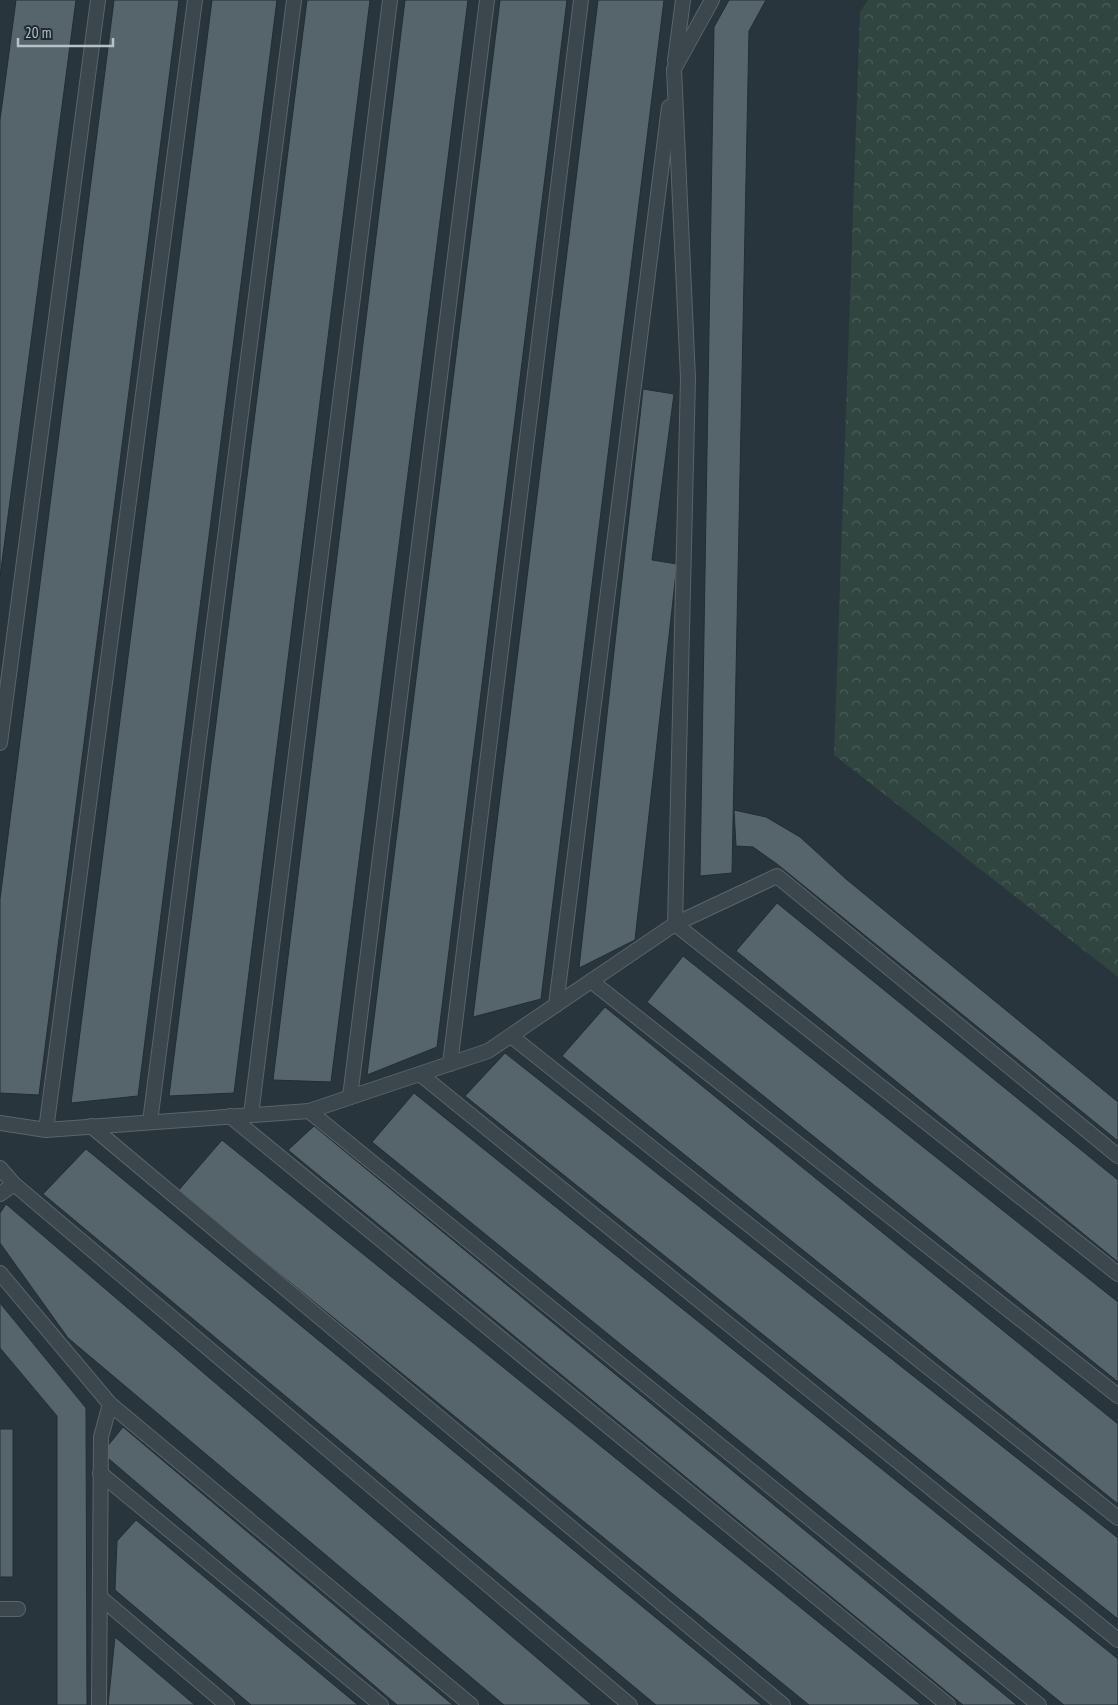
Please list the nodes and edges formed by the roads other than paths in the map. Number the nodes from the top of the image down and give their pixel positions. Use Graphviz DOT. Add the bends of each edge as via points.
graph roads {
  1 [pos="98,0"];
  2 [pos="195,0"];
  3 [pos="294,0"];
  4 [pos="390,0"];
  5 [pos="487,0"];
  6 [pos="581,0"];
  7 [pos="683,0"];
  8 [pos="712,0"];
  9 [pos="674,68"];
  10 [pos="0,744"];
  11 [pos="675,924"];
  12 [pos="591,981"];
  13 [pos="556,1005"];
  14 [pos="511,1036"];
  15 [pos="450,1064"];
  16 [pos="420,1074"];
  17 [pos="350,1097"];
  18 [pos="309,1111"];
  19 [pos="250,1115"];
  20 [pos="230,1116"];
  21 [pos="150,1122"];
  22 [pos="0,1123"];
  23 [pos="91,1126"];
  24 [pos="46,1130"];
  25 [pos="1118,1156"];
  26 [pos="0,1168"];
  27 [pos="14,1184"];
  28 [pos="0,1194"];
  29 [pos="0,1272"];
  30 [pos="1118,1274"];
  31 [pos="1118,1396"];
  32 [pos="110,1404"];
  33 [pos="100,1473"];
  34 [pos="1118,1518"];
  35 [pos="100,1597"];
  36 [pos="0,1609"];
  37 [pos="18,1609"];
  38 [pos="1118,1640"];
  39 [pos="99,1705"];
  40 [pos="227,1705"];
  41 [pos="381,1705"];
  42 [pos="471,1705"];
  43 [pos="630,1705"];
  44 [pos="783,1705"];
  45 [pos="948,1705"];
  46 [pos="1039,1705"];
  1 -- 10 [label="lane"];
  2 -- 24 [label="lane"];
  3 -- 21 [label="lane"];
  4 -- 19 [label="lane"];
  5 -- 17 [label="lane"];
  6 -- 15 [label="lane"];
  7 -- 9 [label="lane"];
  8 -- 9 [label="lane"];
  9 -- 11 [label="lane" via="688,378"];
  9 -- 13 [label="lane"];
  11 -- 12 [label="lane"];
  11 -- 25 [label="lane" via="777,876"];
  11 -- 30 [label="lane"];
  12 -- 13 [label="lane"];
  12 -- 31 [label="lane"];
  13 -- 14 [label="lane"];
  14 -- 15 [label="lane" via="488,1051"];
  14 -- 34 [label="lane"];
  15 -- 16 [label="lane"];
  16 -- 17 [label="lane"];
  16 -- 38 [label="lane"];
  17 -- 18 [label="lane"];
  18 -- 19 [label="lane"];
  18 -- 46 [label="lane"];
  19 -- 20 [label="lane"];
  20 -- 21 [label="lane"];
  20 -- 45 [label="lane"];
  21 -- 23 [label="lane"];
  22 -- 24 [label="lane"];
  23 -- 24 [label="lane"];
  23 -- 44 [label="lane"];
  26 -- 27 [label="lane"];
  27 -- 28 [label="lane"];
  27 -- 43 [label="lane"];
  29 -- 32 [label="lane"];
  32 -- 33 [label="lane" via="101,1437"];
  32 -- 42 [label="lane"];
  33 -- 35 [label="lane"];
  33 -- 41 [label="lane"];
  35 -- 39 [label="lane"];
  35 -- 40 [label="lane"];
  36 -- 37 [label="lane"];
}
